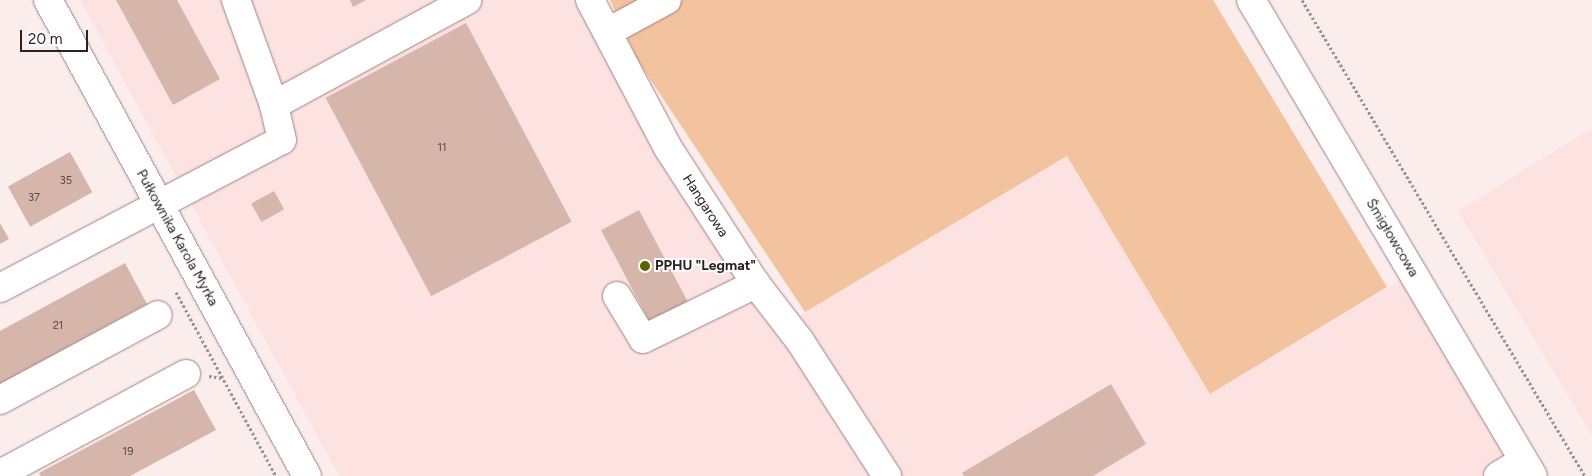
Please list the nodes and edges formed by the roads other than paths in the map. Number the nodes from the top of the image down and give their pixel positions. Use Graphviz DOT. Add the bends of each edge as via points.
graph roads {
  1 [pos="48,0"];
  2 [pos="236,0"];
  3 [pos="467,0"];
  4 [pos="590,0"];
  5 [pos="667,0"];
  6 [pos="1251,0"];
  7 [pos="608,32"];
  8 [pos="274,105"];
  9 [pos="159,206"];
  10 [pos="756,284"];
  11 [pos="0,288"];
  12 [pos="617,296"];
  13 [pos="158,315"];
  14 [pos="186,374"];
  15 [pos="0,400"];
  16 [pos="1528,468"];
  17 [pos="2,473"];
  18 [pos="308,476"];
  19 [pos="887,476"];
  20 [pos="1498,476"];
  1 -- 9 [label="street, Pułkownika Karola Myrka"];
  2 -- 8 [label="street"];
  3 -- 8 [label="street"];
  4 -- 7 [label="street, Hangarowa"];
  5 -- 7 [label="street"];
  6 -- 16 [label="street, Śmigłowcowa"];
  7 -- 10 [label="street, Hangarowa" via="668,148"];
  8 -- 9 [label="street" via="282,140"];
  9 -- 11 [label="street"];
  9 -- 18 [label="street, Pułkownika Karola Myrka"];
  10 -- 12 [label="street" via="643,339"];
  10 -- 19 [label="street, Hangarowa" via="800,342"];
  13 -- 15 [label="street"];
  14 -- 17 [label="street"];
  16 -- 20 [label="street"];
}
